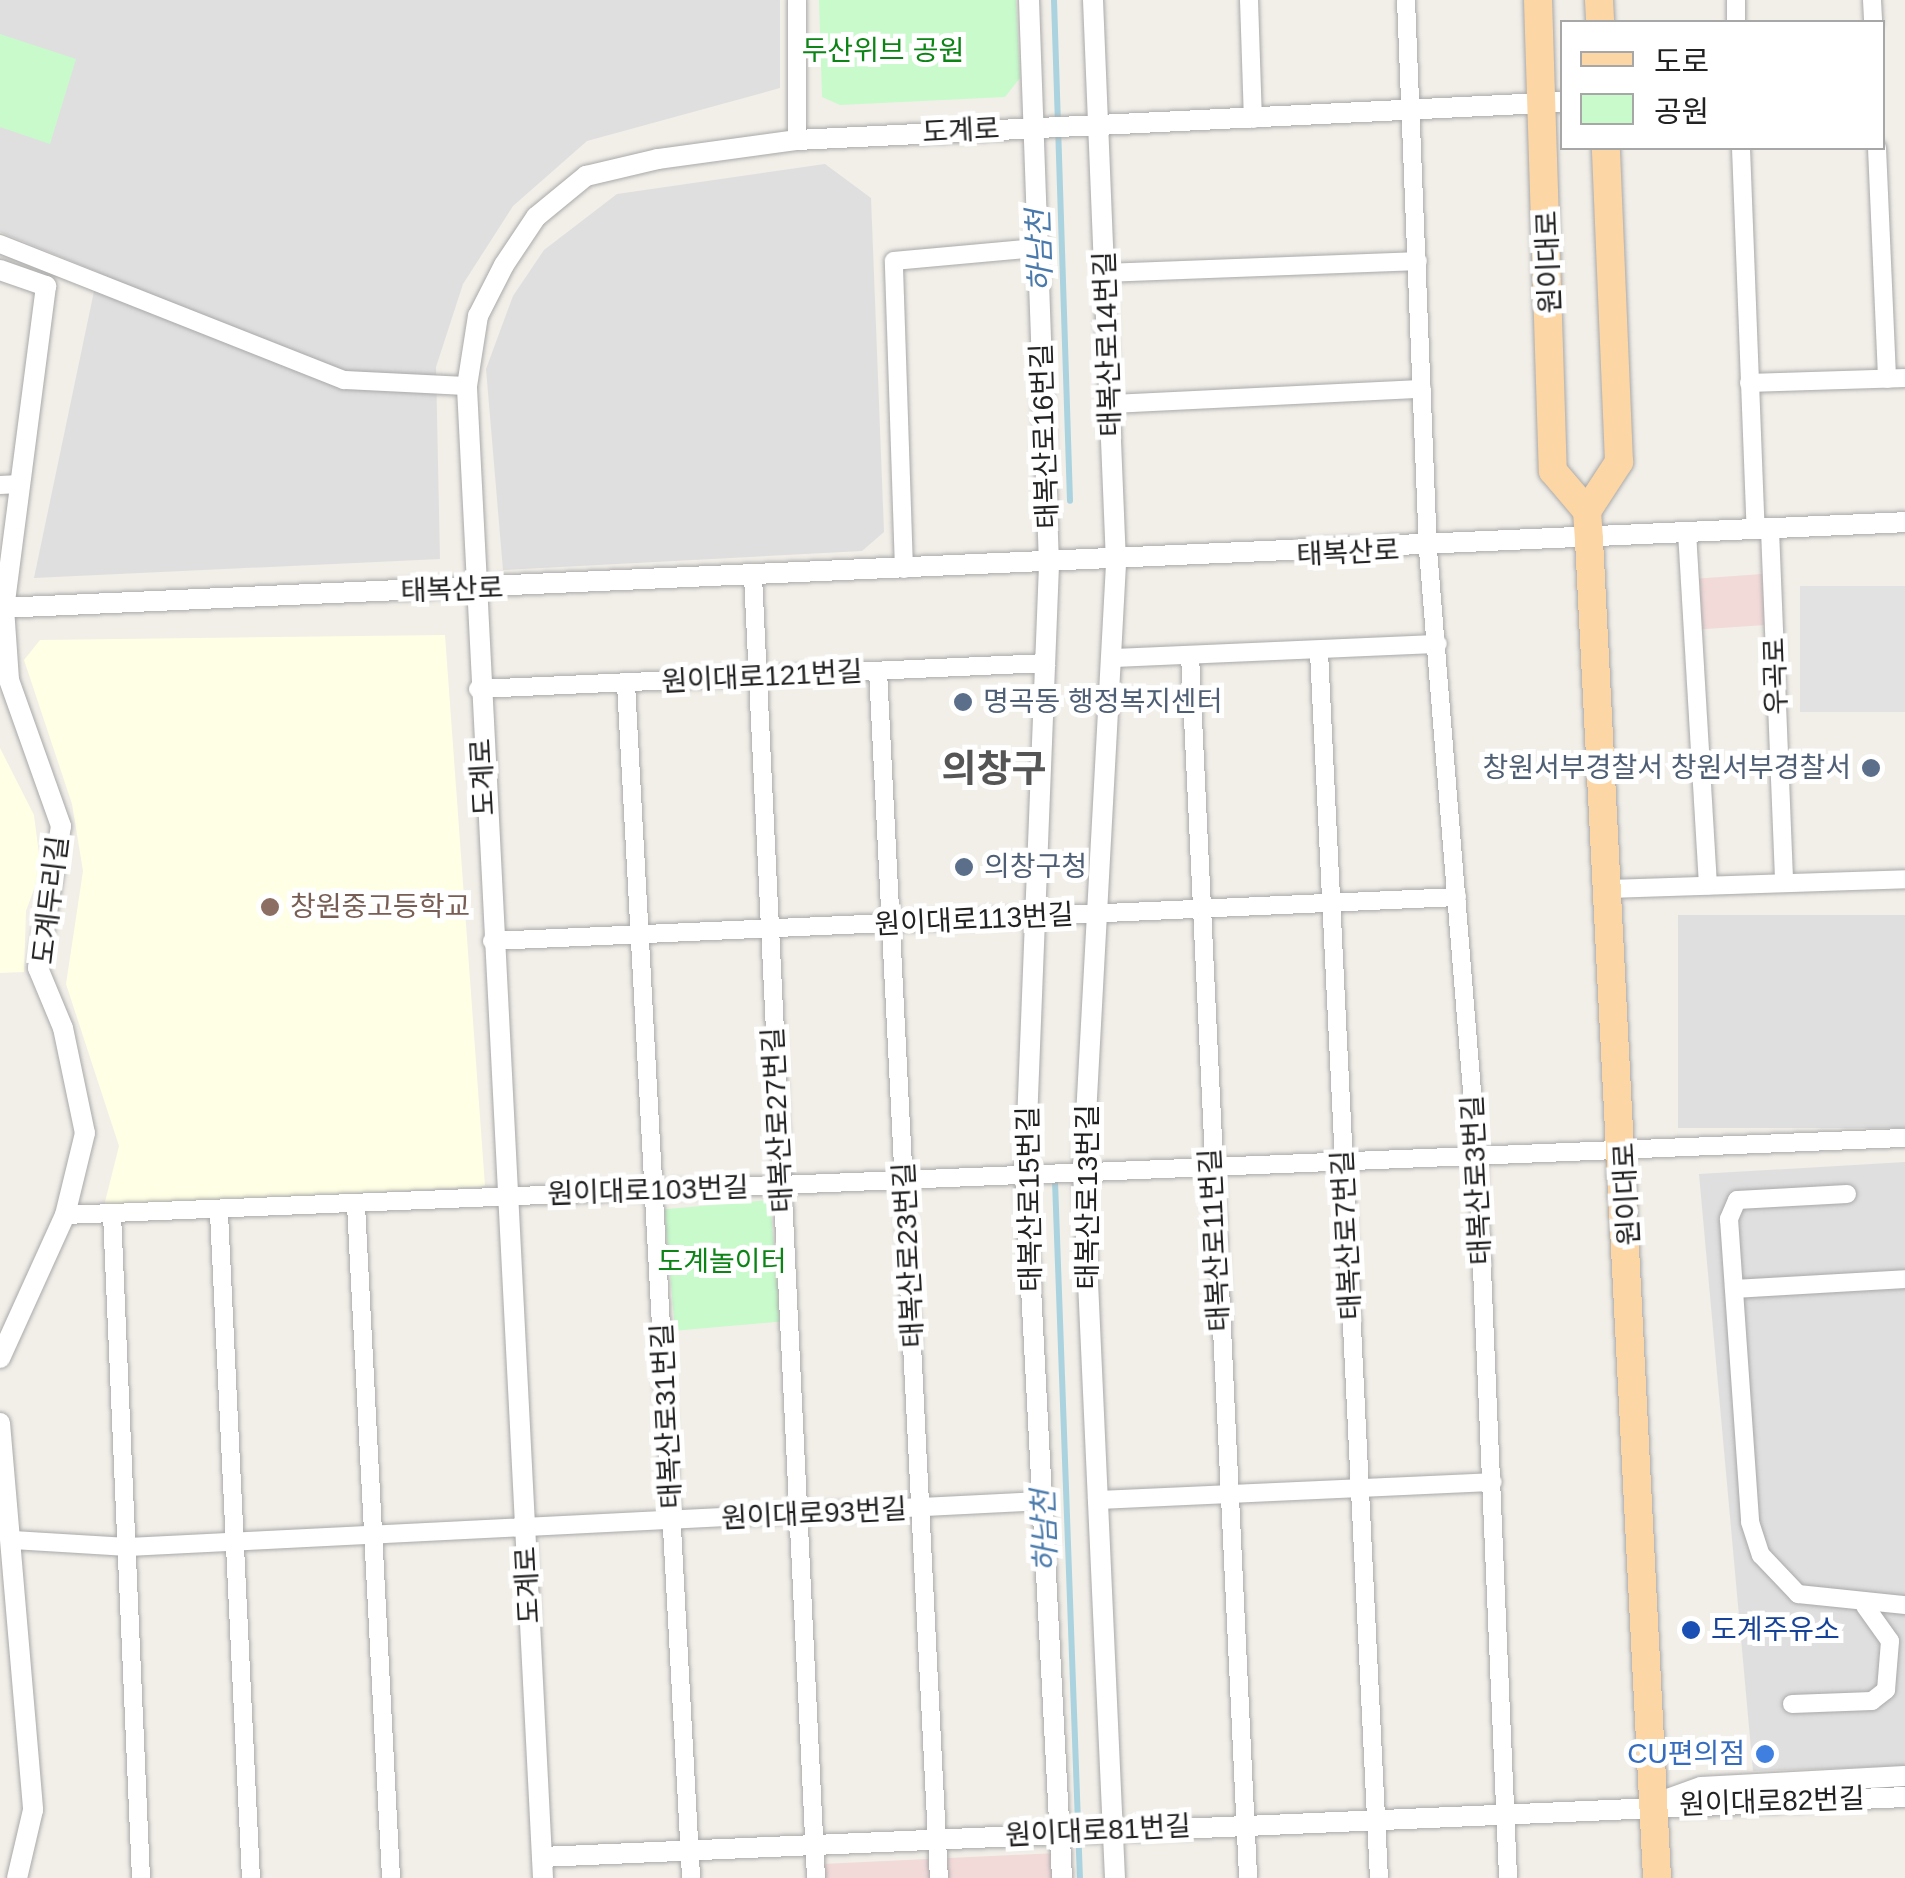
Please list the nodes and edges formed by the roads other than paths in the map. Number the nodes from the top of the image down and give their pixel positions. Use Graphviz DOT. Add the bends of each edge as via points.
graph roads {
  1 [pos="798,0"];
  2 [pos="1028,0"];
  3 [pos="1093,0"];
  4 [pos="1249,0"];
  5 [pos="1406,0"];
  6 [pos="1538,0"];
  7 [pos="1553,102"];
  8 [pos="1410,113"];
  9 [pos="1252,119"];
  10 [pos="1094,125"];
  11 [pos="1039,127"];
  12 [pos="797,140"];
  13 [pos="1606,150"];
  14 [pos="1741,150"];
  15 [pos="1878,150"];
  16 [pos="0,244"];
  17 [pos="1038,248"];
  18 [pos="1418,262"];
  19 [pos="0,270"];
  20 [pos="1106,274"];
  21 [pos="1896,378"];
  22 [pos="1749,382"];
  23 [pos="467,386"];
  24 [pos="1422,389"];
  25 [pos="1111,404"];
  26 [pos="10,484"];
  27 [pos="1587,511"];
  28 [pos="1905,522"];
  29 [pos="1763,530"];
  30 [pos="1687,532"];
  31 [pos="1590,540"];
  32 [pos="1428,550"];
  33 [pos="1111,564"];
  34 [pos="1053,565"];
  35 [pos="904,569"];
  36 [pos="753,576"];
  37 [pos="474,589"];
  38 [pos="2,608"];
  39 [pos="1438,644"];
  40 [pos="1319,652"];
  41 [pos="1190,655"];
  42 [pos="1112,658"];
  43 [pos="1046,663"];
  44 [pos="878,672"];
  45 [pos="756,678"];
  46 [pos="626,684"];
  47 [pos="478,690"];
  48 [pos="1905,879"];
  49 [pos="1784,883"];
  50 [pos="1708,885"];
  51 [pos="1610,889"];
  52 [pos="1457,897"];
  53 [pos="1330,902"];
  54 [pos="1198,909"];
  55 [pos="1096,914"];
  56 [pos="1036,917"];
  57 [pos="892,924"];
  58 [pos="770,930"];
  59 [pos="640,936"];
  60 [pos="492,942"];
  61 [pos="1905,1138"];
  62 [pos="1625,1143"];
  63 [pos="1477,1152"];
  64 [pos="1344,1160"];
  65 [pos="1211,1165"];
  66 [pos="1083,1171"];
  67 [pos="1025,1174"];
  68 [pos="906,1180"];
  69 [pos="782,1185"];
  70 [pos="654,1190"];
  71 [pos="1847,1194"];
  72 [pos="509,1197"];
  73 [pos="356,1204"];
  74 [pos="219,1213"];
  75 [pos="112,1214"];
  76 [pos="66,1215"];
  77 [pos="1905,1279"];
  78 [pos="1734,1289"];
  79 [pos="0,1358"];
  80 [pos="0,1423"];
  81 [pos="1493,1482"];
  82 [pos="1360,1488"];
  83 [pos="1228,1494"];
  84 [pos="1097,1500"];
  85 [pos="1043,1501"];
  86 [pos="920,1509"];
  87 [pos="798,1515"];
  88 [pos="672,1521"];
  89 [pos="525,1526"];
  90 [pos="374,1535"];
  91 [pos="13,1540"];
  92 [pos="235,1542"];
  93 [pos="128,1548"];
  94 [pos="1905,1605"];
  95 [pos="1865,1606"];
  96 [pos="1792,1704"];
  97 [pos="1905,1776"];
  98 [pos="1905,1797"];
  99 [pos="1654,1804"];
  100 [pos="1505,1812"];
  101 [pos="1376,1818"];
  102 [pos="1245,1824"];
  103 [pos="1105,1831"];
  104 [pos="1062,1832"];
  105 [pos="937,1838"];
  106 [pos="815,1844"];
  107 [pos="689,1850"];
  108 [pos="543,1867"];
  109 [pos="17,1878"];
  110 [pos="141,1878"];
  111 [pos="251,1878"];
  112 [pos="391,1878"];
  113 [pos="690,1878"];
  114 [pos="816,1878"];
  115 [pos="939,1878"];
  116 [pos="1062,1878"];
  117 [pos="1115,1878"];
  118 [pos="1248,1878"];
  119 [pos="1379,1878"];
  120 [pos="1508,1878"];
  121 [pos="1657,1878"];
  1 -- 12 [label="street"];
  2 -- 11 [label="street, 태복산로16번길"];
  3 -- 10 [label="street, 태복산로14번길"];
  4 -- 9 [label="street"];
  5 -- 8 [label="street, 태복산로3번길"];
  6 -- 7 [label="main road, 원이대로"];
  7 -- 8 [label="street"];
  7 -- 27 [label="main road, 원이대로" via="1553,472"];
  8 -- 9 [label="street"];
  8 -- 18 [label="street, 태복산로3번길"];
  9 -- 10 [label="street"];
  10 -- 11 [label="street, 도계로"];
  10 -- 20 [label="street, 태복산로14번길"];
  11 -- 12 [label="street, 도계로"];
  11 -- 17 [label="street, 태복산로16번길"];
  12 -- 23 [label="street, 도계로" via="586,176 536,217 504,265 478,316"];
  13 -- 27 [label="main road" via="1619,462"];
  14 -- 22 [label="street, 우곡로"];
  15 -- 21 [label="street"];
  16 -- 23 [label="street" via="344,380"];
  17 -- 34 [label="street, 태복산로16번길"];
  17 -- 35 [label="street" via="894,262"];
  18 -- 20 [label="street"];
  18 -- 24 [label="street, 태복산로3번길"];
  19 -- 26 [label="street, 도계두리길" via="46,286"];
  20 -- 25 [label="street, 태복산로14번길"];
  21 -- 22 [label="street"];
  22 -- 29 [label="street, 우곡로"];
  23 -- 37 [label="street, 도계로"];
  24 -- 25 [label="street"];
  24 -- 32 [label="street, 태복산로3번길"];
  25 -- 33 [label="street, 태복산로14번길"];
  26 -- 38 [label="street, 도계두리길"];
  27 -- 31 [label="main road, 원이대로"];
  28 -- 29 [label="street"];
  29 -- 30 [label="street"];
  29 -- 49 [label="street, 우곡로"];
  30 -- 31 [label="street"];
  30 -- 50 [label="street"];
  31 -- 32 [label="street, 태복산로"];
  31 -- 51 [label="main road, 원이대로"];
  32 -- 33 [label="street, 태복산로"];
  32 -- 39 [label="street, 태복산로3번길"];
  33 -- 34 [label="street, 태복산로"];
  33 -- 42 [label="street, 태복산로13번길"];
  34 -- 35 [label="street, 태복산로"];
  34 -- 43 [label="street, 태복산로15번길"];
  35 -- 36 [label="street, 태복산로"];
  36 -- 37 [label="street, 태복산로"];
  36 -- 45 [label="street, 태복산로27번길"];
  37 -- 38 [label="street, 태복산로"];
  37 -- 47 [label="street, 도계로"];
  38 -- 76 [label="street, 도계두리길" via="10,680 61,826 38,968 63,1028 85,1133"];
  39 -- 40 [label="street"];
  39 -- 52 [label="street, 태복산로3번길"];
  40 -- 41 [label="street"];
  40 -- 53 [label="street, 태복산로7번길"];
  41 -- 42 [label="street"];
  41 -- 54 [label="street, 태복산로11번길"];
  42 -- 55 [label="street, 태복산로13번길"];
  43 -- 44 [label="street, 원이대로121번길"];
  43 -- 56 [label="street, 태복산로15번길"];
  44 -- 45 [label="street, 원이대로121번길"];
  44 -- 57 [label="street, 태복산로23번길"];
  45 -- 46 [label="street, 원이대로121번길"];
  45 -- 58 [label="street, 태복산로27번길"];
  46 -- 47 [label="street, 원이대로121번길"];
  46 -- 59 [label="street, 태복산로31번길"];
  47 -- 60 [label="street, 도계로"];
  48 -- 49 [label="street"];
  49 -- 50 [label="street"];
  50 -- 51 [label="street"];
  51 -- 62 [label="main road, 원이대로"];
  52 -- 53 [label="street, 원이대로113번길"];
  52 -- 63 [label="street, 태복산로3번길"];
  53 -- 54 [label="street, 원이대로113번길"];
  53 -- 64 [label="street, 태복산로7번길"];
  54 -- 55 [label="street, 원이대로113번길"];
  54 -- 65 [label="street, 태복산로11번길"];
  55 -- 56 [label="street, 원이대로113번길"];
  55 -- 66 [label="street, 태복산로13번길"];
  56 -- 57 [label="street, 원이대로113번길"];
  56 -- 67 [label="street, 태복산로15번길"];
  57 -- 58 [label="street, 원이대로113번길"];
  57 -- 68 [label="street, 태복산로23번길"];
  58 -- 59 [label="street, 원이대로113번길"];
  58 -- 69 [label="street, 태복산로27번길"];
  59 -- 60 [label="street, 원이대로113번길"];
  59 -- 70 [label="street, 태복산로31번길"];
  60 -- 72 [label="street, 도계로"];
  61 -- 62 [label="street, 원이대로103번길"];
  62 -- 63 [label="street, 원이대로103번길"];
  62 -- 99 [label="main road, 원이대로"];
  63 -- 64 [label="street, 원이대로103번길"];
  63 -- 81 [label="street, 태복산로3번길"];
  64 -- 65 [label="street, 원이대로103번길"];
  64 -- 82 [label="street, 태복산로7번길"];
  65 -- 66 [label="street, 원이대로103번길"];
  65 -- 83 [label="street, 태복산로11번길"];
  66 -- 67 [label="street, 원이대로103번길"];
  66 -- 84 [label="street, 태복산로13번길"];
  67 -- 68 [label="street, 원이대로103번길"];
  67 -- 85 [label="street, 태복산로15번길"];
  68 -- 69 [label="street, 원이대로103번길"];
  68 -- 86 [label="street, 태복산로23번길"];
  69 -- 70 [label="street, 원이대로103번길"];
  69 -- 87 [label="street, 태복산로27번길"];
  70 -- 72 [label="street, 원이대로103번길"];
  70 -- 88 [label="street, 태복산로31번길"];
  71 -- 78 [label="street" via="1737,1200 1729,1219"];
  72 -- 73 [label="street, 원이대로103번길"];
  72 -- 89 [label="street, 도계로"];
  73 -- 74 [label="street, 원이대로103번길"];
  73 -- 90 [label="street"];
  74 -- 75 [label="street, 원이대로103번길"];
  74 -- 92 [label="street"];
  75 -- 76 [label="street, 원이대로103번길"];
  75 -- 93 [label="street"];
  76 -- 79 [label="street, 도계두리길"];
  77 -- 78 [label="street"];
  78 -- 95 [label="street" via="1750,1522 1761,1555 1798,1594"];
  80 -- 91 [label="street"];
  81 -- 82 [label="street"];
  81 -- 100 [label="street, 태복산로3번길"];
  82 -- 83 [label="street"];
  82 -- 101 [label="street, 태복산로7번길"];
  83 -- 84 [label="street"];
  83 -- 102 [label="street, 태복산로11번길"];
  84 -- 103 [label="street, 태복산로13번길"];
  85 -- 86 [label="street, 원이대로93번길"];
  85 -- 104 [label="street, 태복산로15번길"];
  86 -- 87 [label="street, 원이대로93번길"];
  86 -- 105 [label="street, 태복산로23번길"];
  87 -- 88 [label="street, 원이대로93번길"];
  87 -- 106 [label="street, 태복산로27번길"];
  88 -- 89 [label="street, 원이대로93번길"];
  88 -- 107 [label="street, 태복산로31번길"];
  89 -- 90 [label="street, 원이대로93번길"];
  89 -- 108 [label="street, 도계로"];
  90 -- 92 [label="street, 원이대로93번길"];
  90 -- 112 [label="street"];
  91 -- 93 [label="street, 원이대로93번길"];
  91 -- 109 [label="street" via="33,1810"];
  92 -- 93 [label="street, 원이대로93번길"];
  92 -- 111 [label="street"];
  93 -- 110 [label="street"];
  94 -- 95 [label="street"];
  95 -- 96 [label="street" via="1890,1641 1886,1690 1872,1701"];
  97 -- 99 [label="street, 원이대로82번길" via="1701,1787"];
  98 -- 99 [label="street, 원이대로82번길"];
  99 -- 100 [label="street, 원이대로81번길"];
  99 -- 121 [label="main road, 원이대로"];
  100 -- 101 [label="street, 원이대로81번길"];
  100 -- 120 [label="street, 태복산로3번길"];
  101 -- 102 [label="street, 원이대로81번길"];
  101 -- 119 [label="street, 태복산로7번길"];
  102 -- 103 [label="street, 원이대로81번길"];
  102 -- 118 [label="street, 태복산로11번길"];
  103 -- 104 [label="street, 원이대로81번길"];
  103 -- 117 [label="street, 태복산로13번길"];
  104 -- 105 [label="street, 원이대로81번길"];
  104 -- 116 [label="street, 태복산로15번길"];
  105 -- 106 [label="street, 원이대로81번길"];
  105 -- 115 [label="street, 태복산로23번길"];
  106 -- 107 [label="street, 원이대로81번길"];
  106 -- 114 [label="street, 태복산로27번길"];
  107 -- 108 [label="street, 원이대로81번길"];
  107 -- 113 [label="street, 태복산로31번길"];
}
